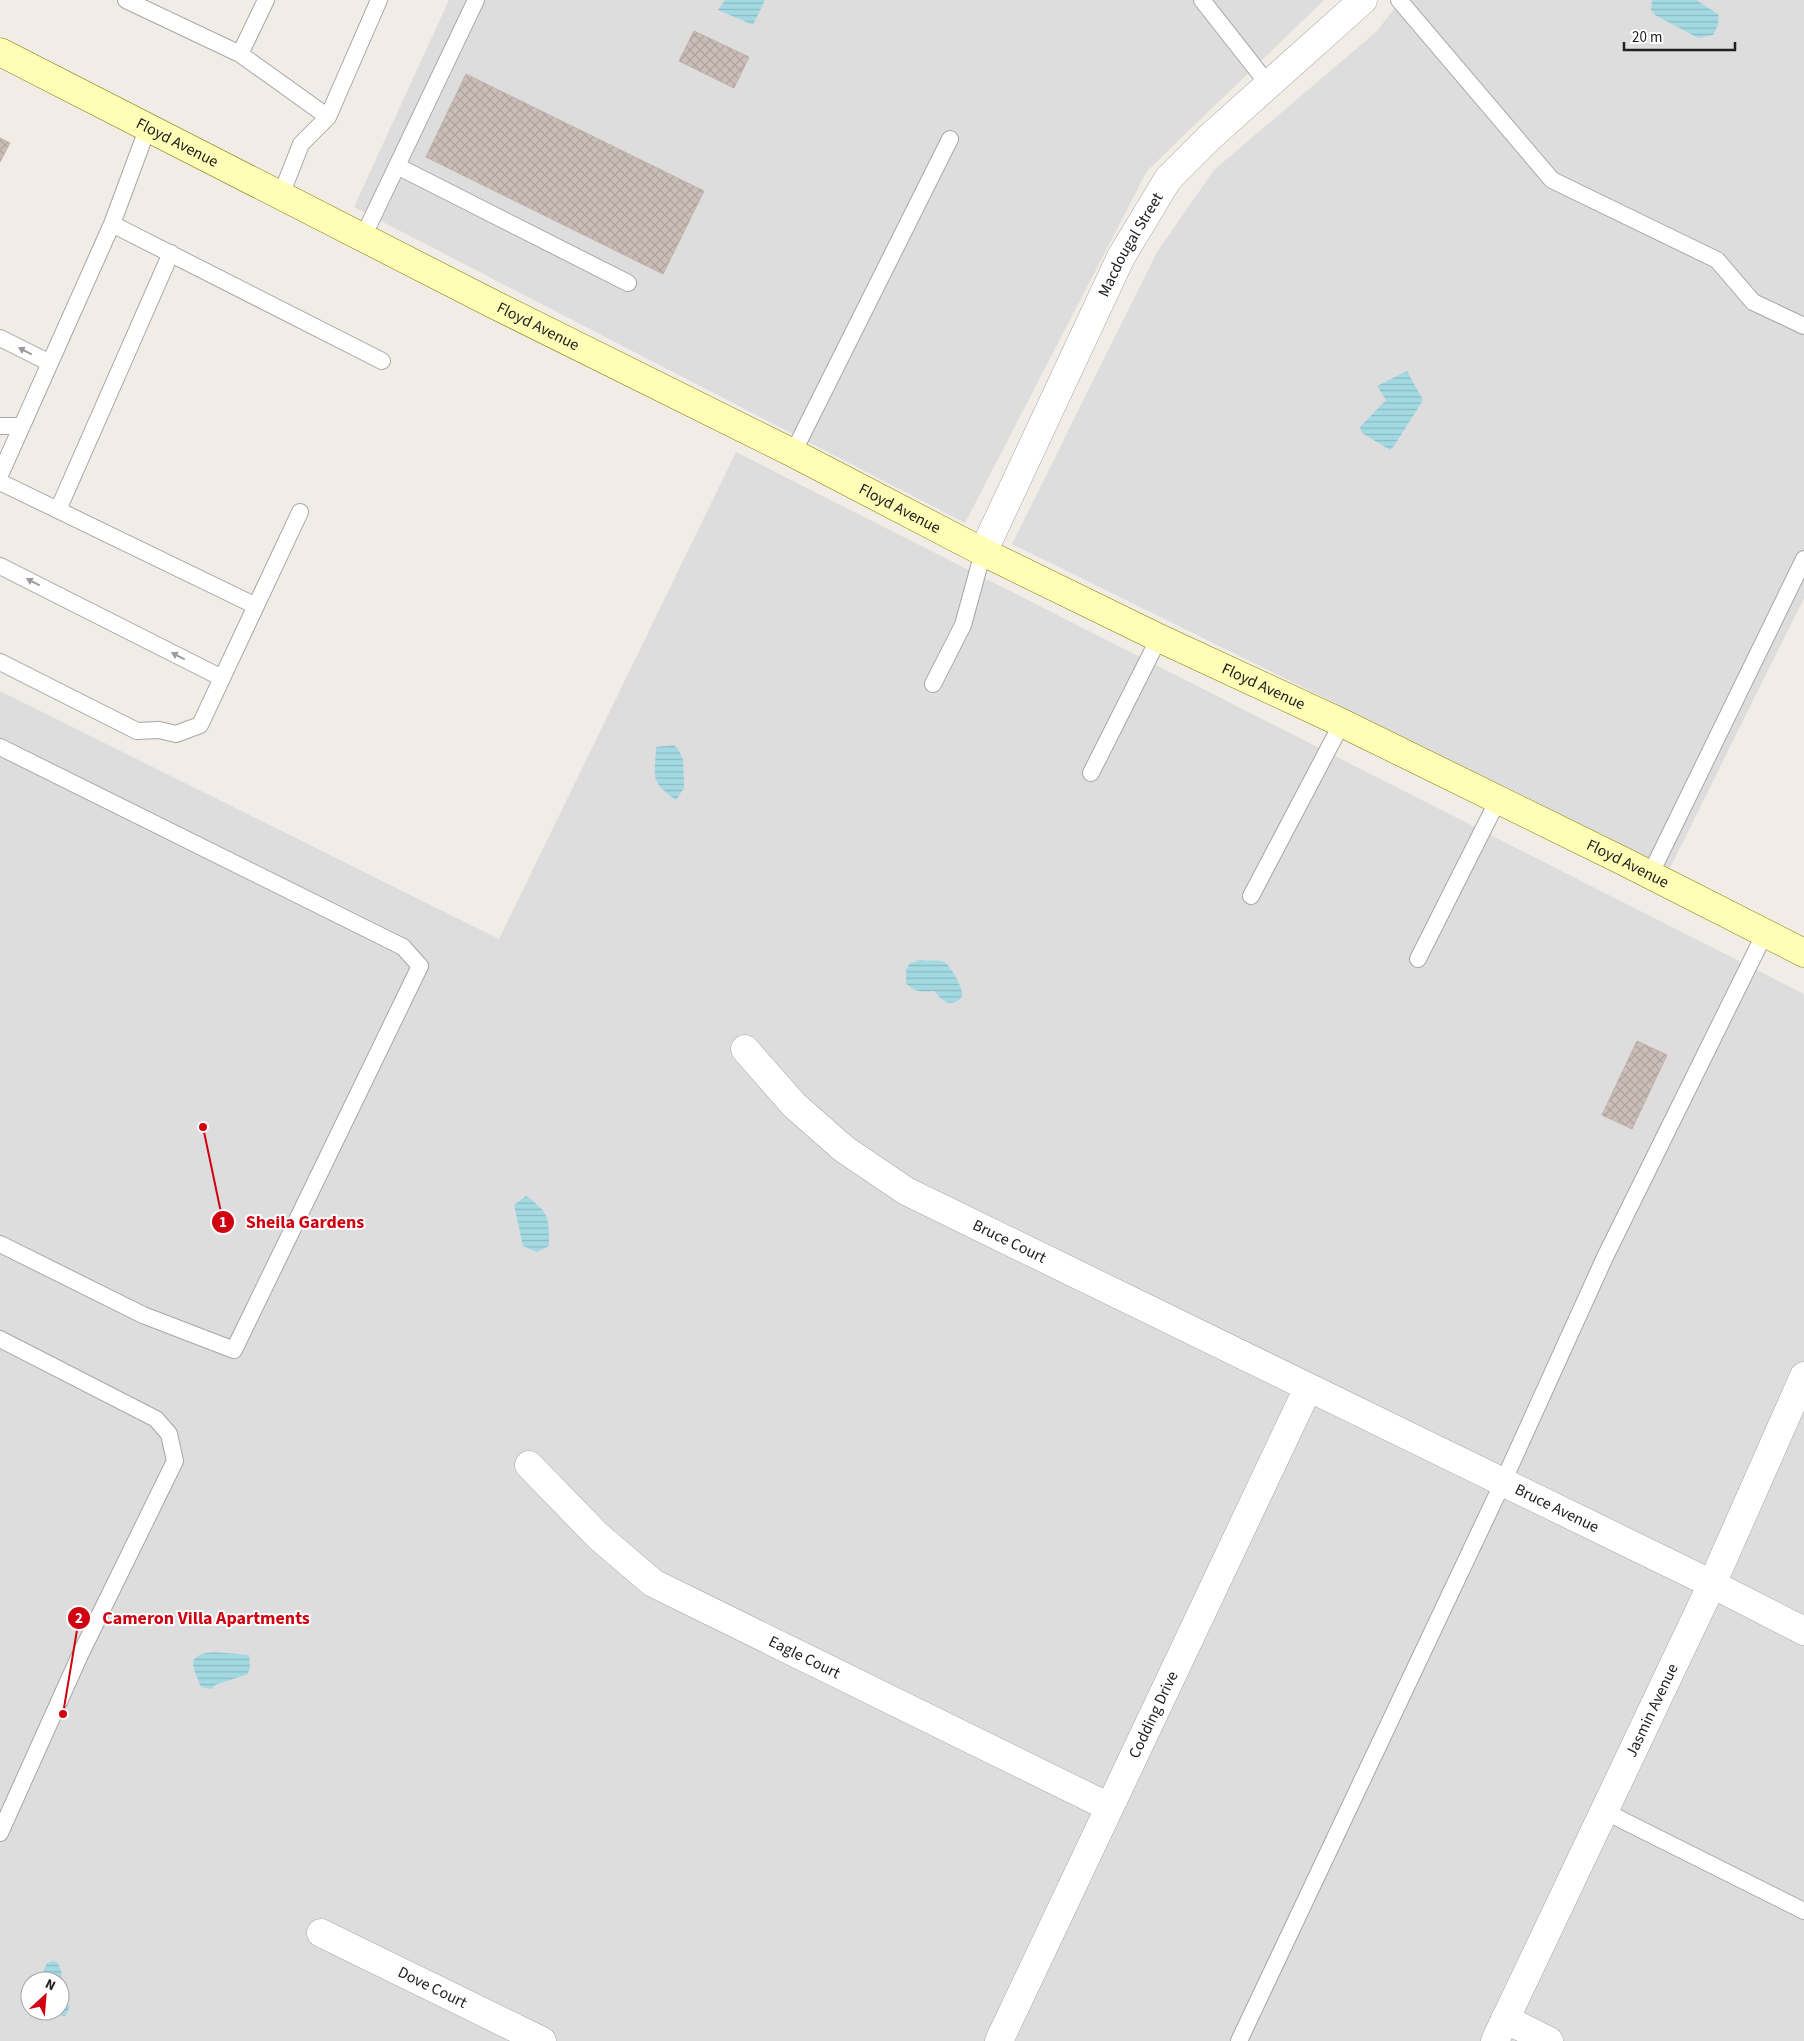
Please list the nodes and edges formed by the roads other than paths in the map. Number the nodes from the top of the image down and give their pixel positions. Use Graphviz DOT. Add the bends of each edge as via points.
graph roads {
  1 [pos="126,0"];
  2 [pos="266,0"];
  3 [pos="379,0"];
  4 [pos="476,0"];
  5 [pos="1202,0"];
  6 [pos="1364,0"];
  7 [pos="1399,0"];
  8 [pos="154,6"];
  9 [pos="0,52"];
  10 [pos="240,54"];
  11 [pos="1268,84"];
  12 [pos="328,117"];
  13 [pos="148,127"];
  14 [pos="950,139"];
  15 [pos="397,166"];
  16 [pos="281,195"];
  17 [pos="112,224"];
  18 [pos="363,237"];
  19 [pos="170,253"];
  20 [pos="628,283"];
  21 [pos="1804,326"];
  22 [pos="0,338"];
  23 [pos="382,361"];
  24 [pos="50,363"];
  25 [pos="0,426"];
  26 [pos="22,426"];
  27 [pos="793,453"];
  28 [pos="0,475"];
  29 [pos="0,482"];
  30 [pos="58,510"];
  31 [pos="300,512"];
  32 [pos="982,552"];
  33 [pos="1804,559"];
  34 [pos="0,566"];
  35 [pos="256,606"];
  36 [pos="1159,638"];
  37 [pos="0,662"];
  38 [pos="222,678"];
  39 [pos="933,684"];
  40 [pos="1342,723"];
  41 [pos="0,747"];
  42 [pos="1091,773"];
  43 [pos="1498,800"];
  44 [pos="1650,875"];
  45 [pos="1252,896"];
  46 [pos="1764,933"];
  47 [pos="1804,953"];
  48 [pos="1418,959"];
  49 [pos="745,1049"];
  50 [pos="0,1244"];
  51 [pos="0,1339"];
  52 [pos="1804,1376"];
  53 [pos="1308,1388"];
  54 [pos="529,1466"];
  55 [pos="1503,1482"];
  56 [pos="1712,1584"];
  57 [pos="1804,1631"];
  58 [pos="1109,1808"];
  59 [pos="1604,1811"];
  60 [pos="0,1833"];
  61 [pos="1804,1911"];
  62 [pos="322,1933"];
  63 [pos="1500,2030"];
  64 [pos="542,2041"];
  65 [pos="999,2041"];
  66 [pos="1239,2041"];
  67 [pos="1549,2041"];
  1 -- 8 [label="lane"];
  2 -- 10 [label="lane"];
  3 -- 12 [label="lane"];
  4 -- 15 [label="lane"];
  5 -- 11 [label="lane"];
  6 -- 11 [label="street, Macdougal Street"];
  7 -- 21 [label="lane" via="1552,180 1717,260 1753,302"];
  8 -- 10 [label="lane"];
  9 -- 13 [label="street, Floyd Avenue"];
  10 -- 12 [label="lane"];
  11 -- 32 [label="street, Macdougal Street" via="1168,180 1121,257"];
  12 -- 16 [label="lane" via="301,144"];
  13 -- 16 [label="street, Floyd Avenue"];
  13 -- 17 [label="lane"];
  14 -- 27 [label="lane"];
  15 -- 18 [label="lane"];
  15 -- 20 [label="lane"];
  16 -- 18 [label="street, Floyd Avenue"];
  17 -- 19 [label="lane"];
  17 -- 24 [label="lane"];
  18 -- 27 [label="street, Floyd Avenue"];
  19 -- 23 [label="lane"];
  19 -- 30 [label="lane"];
  24 -- 22 [label="lane, one-way"];
  24 -- 26 [label="lane"];
  25 -- 26 [label="lane"];
  26 -- 28 [label="lane"];
  27 -- 32 [label="street, Floyd Avenue"];
  29 -- 30 [label="lane"];
  30 -- 35 [label="lane"];
  31 -- 35 [label="lane"];
  32 -- 36 [label="street, Floyd Avenue"];
  32 -- 39 [label="lane" via="963,625"];
  33 -- 44 [label="lane"];
  38 -- 34 [label="lane, one-way"];
  35 -- 38 [label="lane"];
  36 -- 40 [label="street, Floyd Avenue"];
  36 -- 42 [label="lane"];
  37 -- 38 [label="lane" via="137,731 159,730 176,734 200,725"];
  40 -- 43 [label="street, Floyd Avenue"];
  40 -- 45 [label="lane"];
  41 -- 50 [label="lane" via="403,947 420,966 234,1350 143,1315"];
  43 -- 44 [label="street, Floyd Avenue"];
  43 -- 48 [label="lane"];
  44 -- 46 [label="street, Floyd Avenue"];
  46 -- 47 [label="street, Floyd Avenue"];
  46 -- 55 [label="lane" via="1605,1257"];
  49 -- 53 [label="street, Bruce Court" via="794,1106 844,1149 906,1190"];
  51 -- 60 [label="lane" via="156,1419 168,1434 174,1461 80,1655"];
  52 -- 56 [label="street, Jasmin Avenue"];
  53 -- 55 [label="street, Bruce Avenue"];
  53 -- 58 [label="street, Codding Drive"];
  54 -- 58 [label="street, Eagle Court" via="598,1536 653,1583"];
  55 -- 56 [label="street, Bruce Avenue"];
  55 -- 66 [label="lane"];
  56 -- 57 [label="street, Bruce Avenue"];
  56 -- 59 [label="street, Jasmin Avenue"];
  58 -- 65 [label="street, Codding Drive"];
  59 -- 61 [label="lane"];
  59 -- 63 [label="street, Jasmin Avenue"];
  62 -- 64 [label="street, Dove Court"];
  63 -- 67 [label="street"];
}
